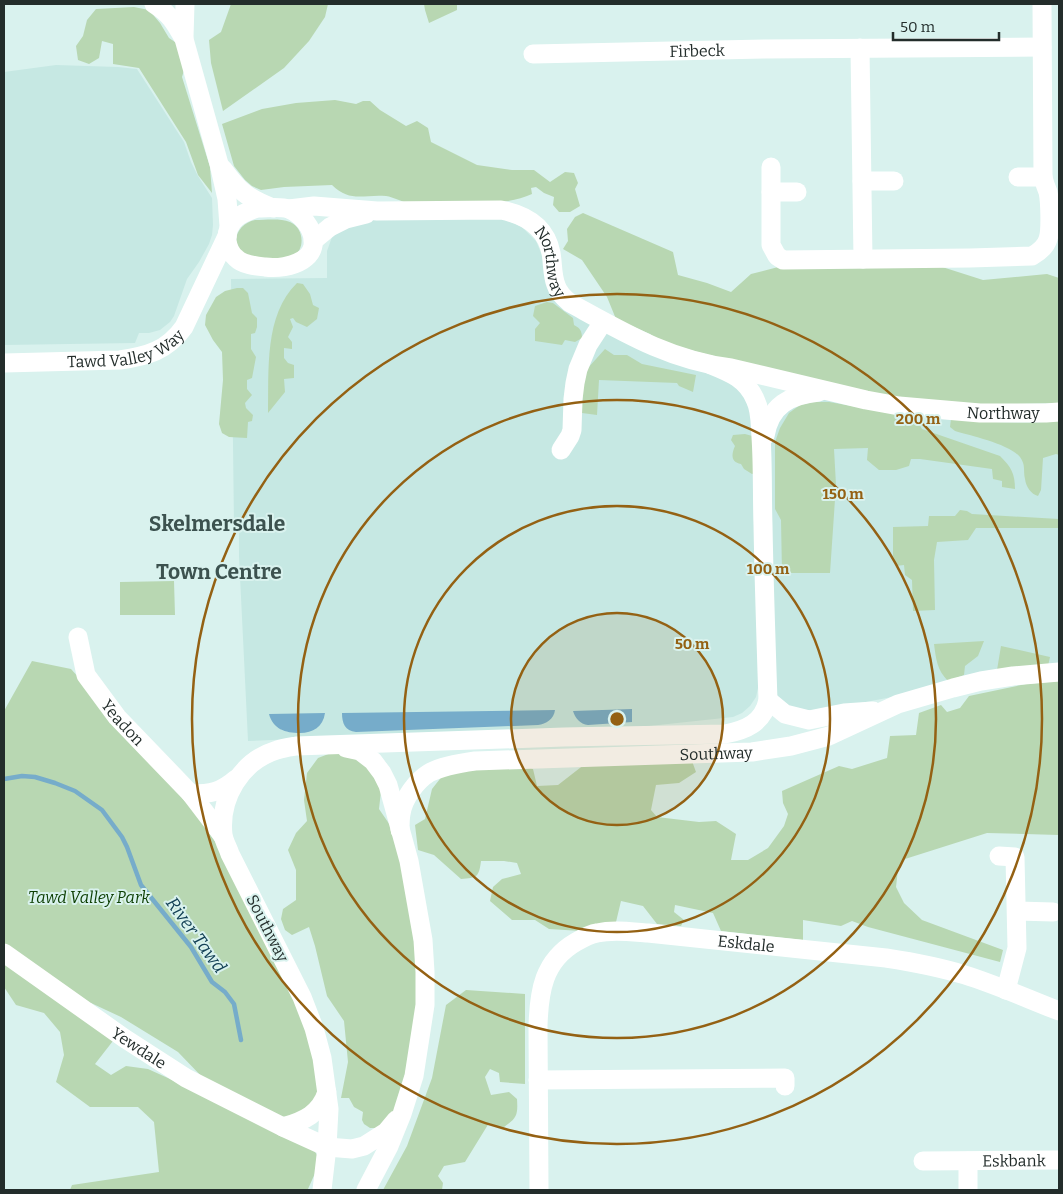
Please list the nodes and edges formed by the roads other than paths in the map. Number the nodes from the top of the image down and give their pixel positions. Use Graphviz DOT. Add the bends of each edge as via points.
graph roads {
  1 [pos="154,4"];
  2 [pos="185,4"];
  3 [pos="1042,4"];
  4 [pos="184,39"];
  5 [pos="1042,47"];
  6 [pos="860,48"];
  7 [pos="534,54"];
  8 [pos="219,162"];
  9 [pos="771,167"];
  10 [pos="1018,177"];
  11 [pos="1043,177"];
  12 [pos="862,181"];
  13 [pos="894,181"];
  14 [pos="771,192"];
  15 [pos="797,192"];
  16 [pos="281,208"];
  17 [pos="377,211"];
  18 [pos="228,231"];
  19 [pos="313,241"];
  20 [pos="863,259"];
  21 [pos="248,265"];
  22 [pos="208,276"];
  23 [pos="604,322"];
  24 [pos="4,363"];
  25 [pos="711,365"];
  26 [pos="828,391"];
  27 [pos="1059,412"];
  28 [pos="561,450"];
  29 [pos="762,452"];
  30 [pos="78,637"];
  31 [pos="1059,672"];
  32 [pos="768,700"];
  33 [pos="882,711"];
  34 [pos="338,745"];
  35 [pos="238,778"];
  36 [pos="191,794"];
  37 [pos="400,830"];
  38 [pos="223,836"];
  39 [pos="999,856"];
  40 [pos="1017,911"];
  41 [pos="1053,912"];
  42 [pos="4,952"];
  43 [pos="1006,990"];
  44 [pos="1059,1011"];
  45 [pos="538,1080"];
  46 [pos="785,1086"];
  47 [pos="327,1092"];
  48 [pos="402,1114"];
  49 [pos="283,1127"];
  50 [pos="327,1147"];
  51 [pos="1059,1160"];
  52 [pos="923,1161"];
  53 [pos="968,1161"];
  54 [pos="322,1190"];
  55 [pos="366,1190"];
  56 [pos="539,1190"];
  57 [pos="968,1190"];
  1 -- 4 [label="street" via="175,22"];
  2 -- 4 [label="street"];
  3 -- 5 [label="street"];
  4 -- 8 [label="street"];
  5 -- 6 [label="street, Firbeck"];
  5 -- 11 [label="street"];
  6 -- 7 [label="street, Firbeck"];
  6 -- 12 [label="street"];
  8 -- 16 [label="street" via="245,195"];
  8 -- 18 [label="street"];
  9 -- 14 [label="street"];
  10 -- 11 [label="street"];
  11 -- 20 [label="street" via="1048,194 1050,230 1045,245 1032,256"];
  12 -- 13 [label="street"];
  12 -- 20 [label="street"];
  14 -- 15 [label="street"];
  14 -- 20 [label="street" via="771,245 777,256 783,260"];
  16 -- 17 [label="street, Northway" via="314,206"];
  16 -- 18 [label="street" via="258,208 247,212 237,218"];
  16 -- 19 [label="street" via="306,221"];
  17 -- 19 [label="street, Northway" via="346,219"];
  17 -- 23 [label="street, Northway" via="515,212 536,225 544,235 561,295"];
  18 -- 21 [label="street" via="232,254"];
  18 -- 22 [label="street, Tawd Valley Way"];
  19 -- 21 [label="street" via="310,252 296,264 278,268"];
  21 -- 22 [label="street"];
  22 -- 24 [label="street, Tawd Valley Way" via="184,327 168,344 154,352 106,361"];
  23 -- 25 [label="street, Northway" via="664,351"];
  23 -- 28 [label="street" via="588,344 578,369 572,430"];
  25 -- 26 [label="street, Northway"];
  25 -- 29 [label="street, Northway" via="743,382 756,400"];
  26 -- 27 [label="street, Northway" via="899,406 980,413"];
  26 -- 29 [label="street" via="797,396 778,408 766,426"];
  29 -- 32 [label="street, Northway"];
  30 -- 36 [label="street, Yeadon" via="86,675 117,717"];
  31 -- 33 [label="street, Southway" via="981,682"];
  32 -- 33 [label="street" via="784,714 810,720 844,713"];
  32 -- 34 [label="street, Southway" via="766,709 749,727 725,734"];
  33 -- 37 [label="street, Southway" via="829,736 752,752 475,760 451,765 429,773 414,787 404,800"];
  34 -- 35 [label="street, Southway" via="277,750 248,766"];
  34 -- 37 [label="street, Southway" via="360,751 373,760 388,785"];
  35 -- 36 [label="street" via="216,792"];
  35 -- 38 [label="street, Southway" via="224,810"];
  36 -- 38 [label="street, Yeadon"];
  37 -- 48 [label="street, Southway" via="410,861 425,972 425,1005 414,1076"];
  38 -- 47 [label="street, Southway" via="302,997 322,1058"];
  39 -- 40 [label="street" via="1015,857"];
  40 -- 41 [label="street"];
  40 -- 43 [label="street" via="1016,948"];
  42 -- 49 [label="street, Yewdale" via="186,1078"];
  43 -- 44 [label="street, Eskdale"];
  43 -- 45 [label="street, Eskdale" via="938,967 886,958 642,933 596,933 561,953 546,974 539,1003"];
  45 -- 46 [label="street" via="785,1078"];
  45 -- 56 [label="street, Eskdale"];
  47 -- 49 [label="street" via="311,1115"];
  47 -- 50 [label="street, Southway"];
  48 -- 50 [label="street, Yewdale" via="386,1132 364,1146 352,1149"];
  48 -- 55 [label="street, Southway"];
  49 -- 50 [label="street, Yewdale"];
  50 -- 54 [label="street, Southway"];
  51 -- 53 [label="street, Eskbank"];
  52 -- 53 [label="street, Eskbank"];
  53 -- 57 [label="street, Eskbank"];
}
